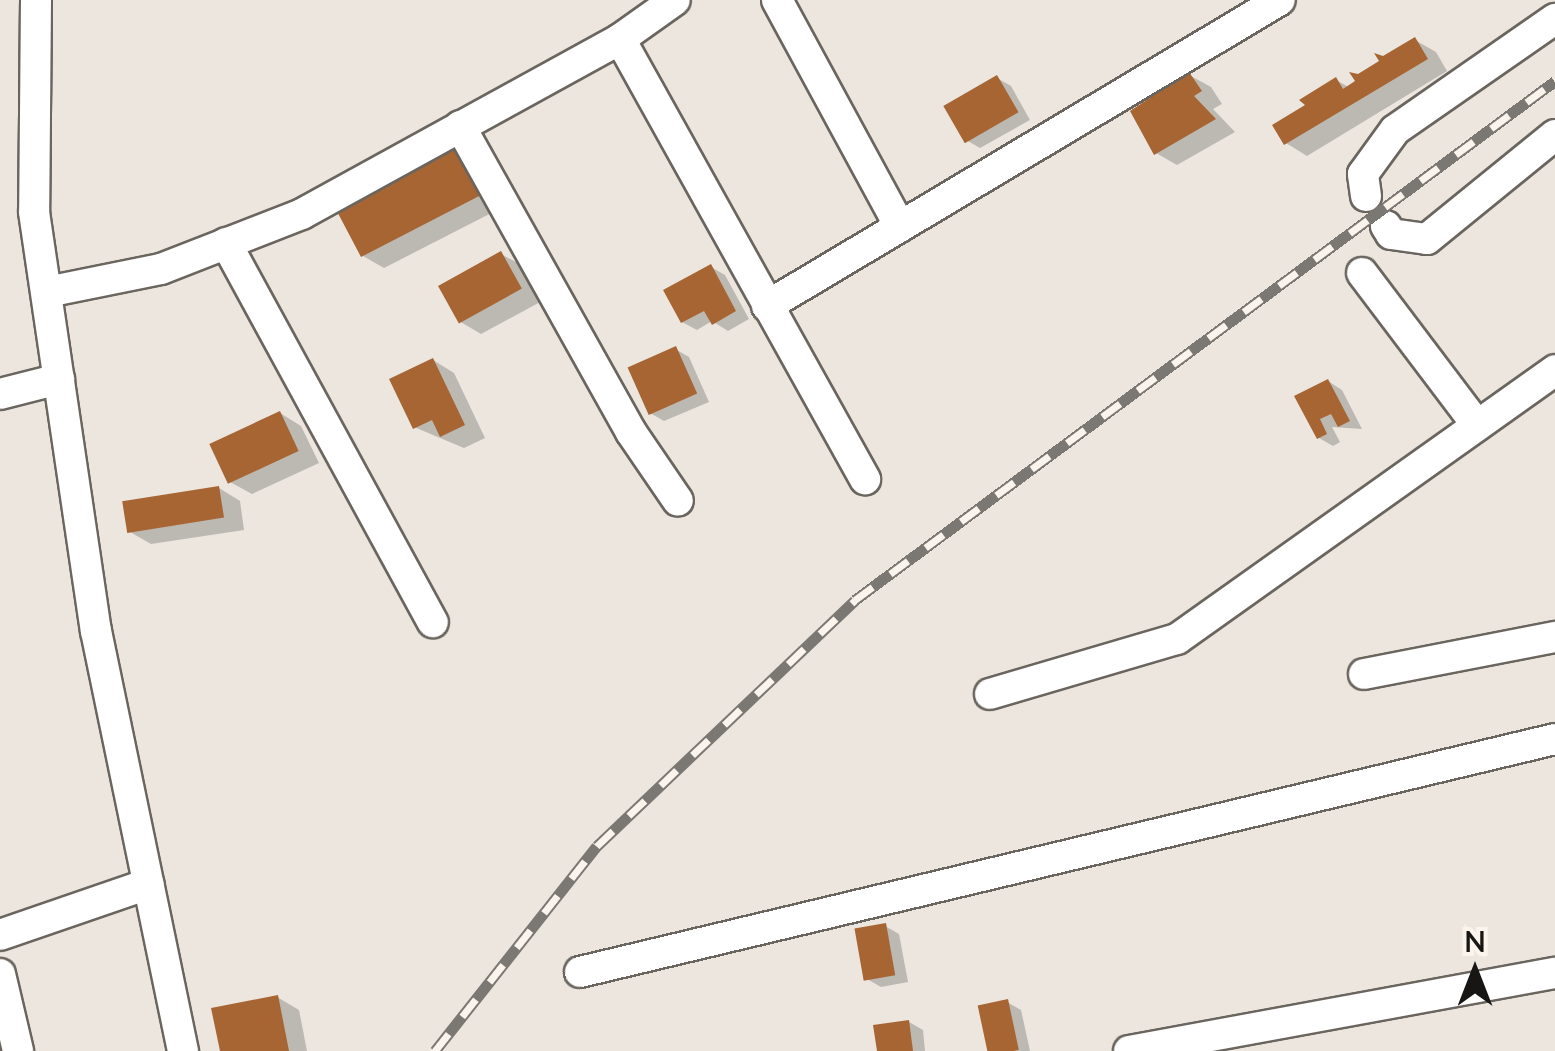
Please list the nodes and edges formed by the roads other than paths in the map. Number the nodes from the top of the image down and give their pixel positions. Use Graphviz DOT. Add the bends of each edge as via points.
graph roads {
  1 [pos="36,0"];
  2 [pos="675,0"];
  3 [pos="777,0"];
  4 [pos="1280,0"];
  5 [pos="1555,19"];
  6 [pos="620,39"];
  7 [pos="460,126"];
  8 [pos="1555,135"];
  9 [pos="1366,196"];
  10 [pos="1386,226"];
  11 [pos="900,227"];
  12 [pos="226,243"];
  13 [pos="1362,273"];
  14 [pos="47,292"];
  15 [pos="767,306"];
  16 [pos="1555,370"];
  17 [pos="59,380"];
  18 [pos="0,394"];
  19 [pos="1478,425"];
  20 [pos="865,479"];
  21 [pos="678,501"];
  22 [pos="433,622"];
  23 [pos="1555,636"];
  24 [pos="1364,674"];
  25 [pos="990,694"];
  26 [pos="1555,739"];
  27 [pos="148,884"];
  28 [pos="0,935"];
  29 [pos="580,972"];
  30 [pos="1555,973"];
  31 [pos="0,974"];
  32 [pos="18,1051"];
  33 [pos="183,1051"];
  34 [pos="1132,1051"];
  1 -- 14 [label="street" via="34,212"];
  2 -- 6 [label="street"];
  3 -- 11 [label="street"];
  4 -- 11 [label="street"];
  5 -- 9 [label="street" via="1395,130 1363,174"];
  6 -- 7 [label="street"];
  6 -- 15 [label="street"];
  7 -- 12 [label="street" via="302,214"];
  7 -- 21 [label="street" via="631,432"];
  8 -- 10 [label="street" via="1427,238 1390,234"];
  11 -- 15 [label="street"];
  12 -- 14 [label="street" via="161,269"];
  12 -- 22 [label="street"];
  13 -- 19 [label="street"];
  14 -- 17 [label="street"];
  15 -- 20 [label="street"];
  16 -- 19 [label="street"];
  17 -- 18 [label="street"];
  17 -- 27 [label="street" via="96,631"];
  19 -- 25 [label="street" via="1177,640"];
  23 -- 24 [label="street"];
  26 -- 29 [label="street"];
  27 -- 28 [label="street"];
  27 -- 33 [label="street"];
  30 -- 34 [label="street"];
  31 -- 32 [label="street"];
}
